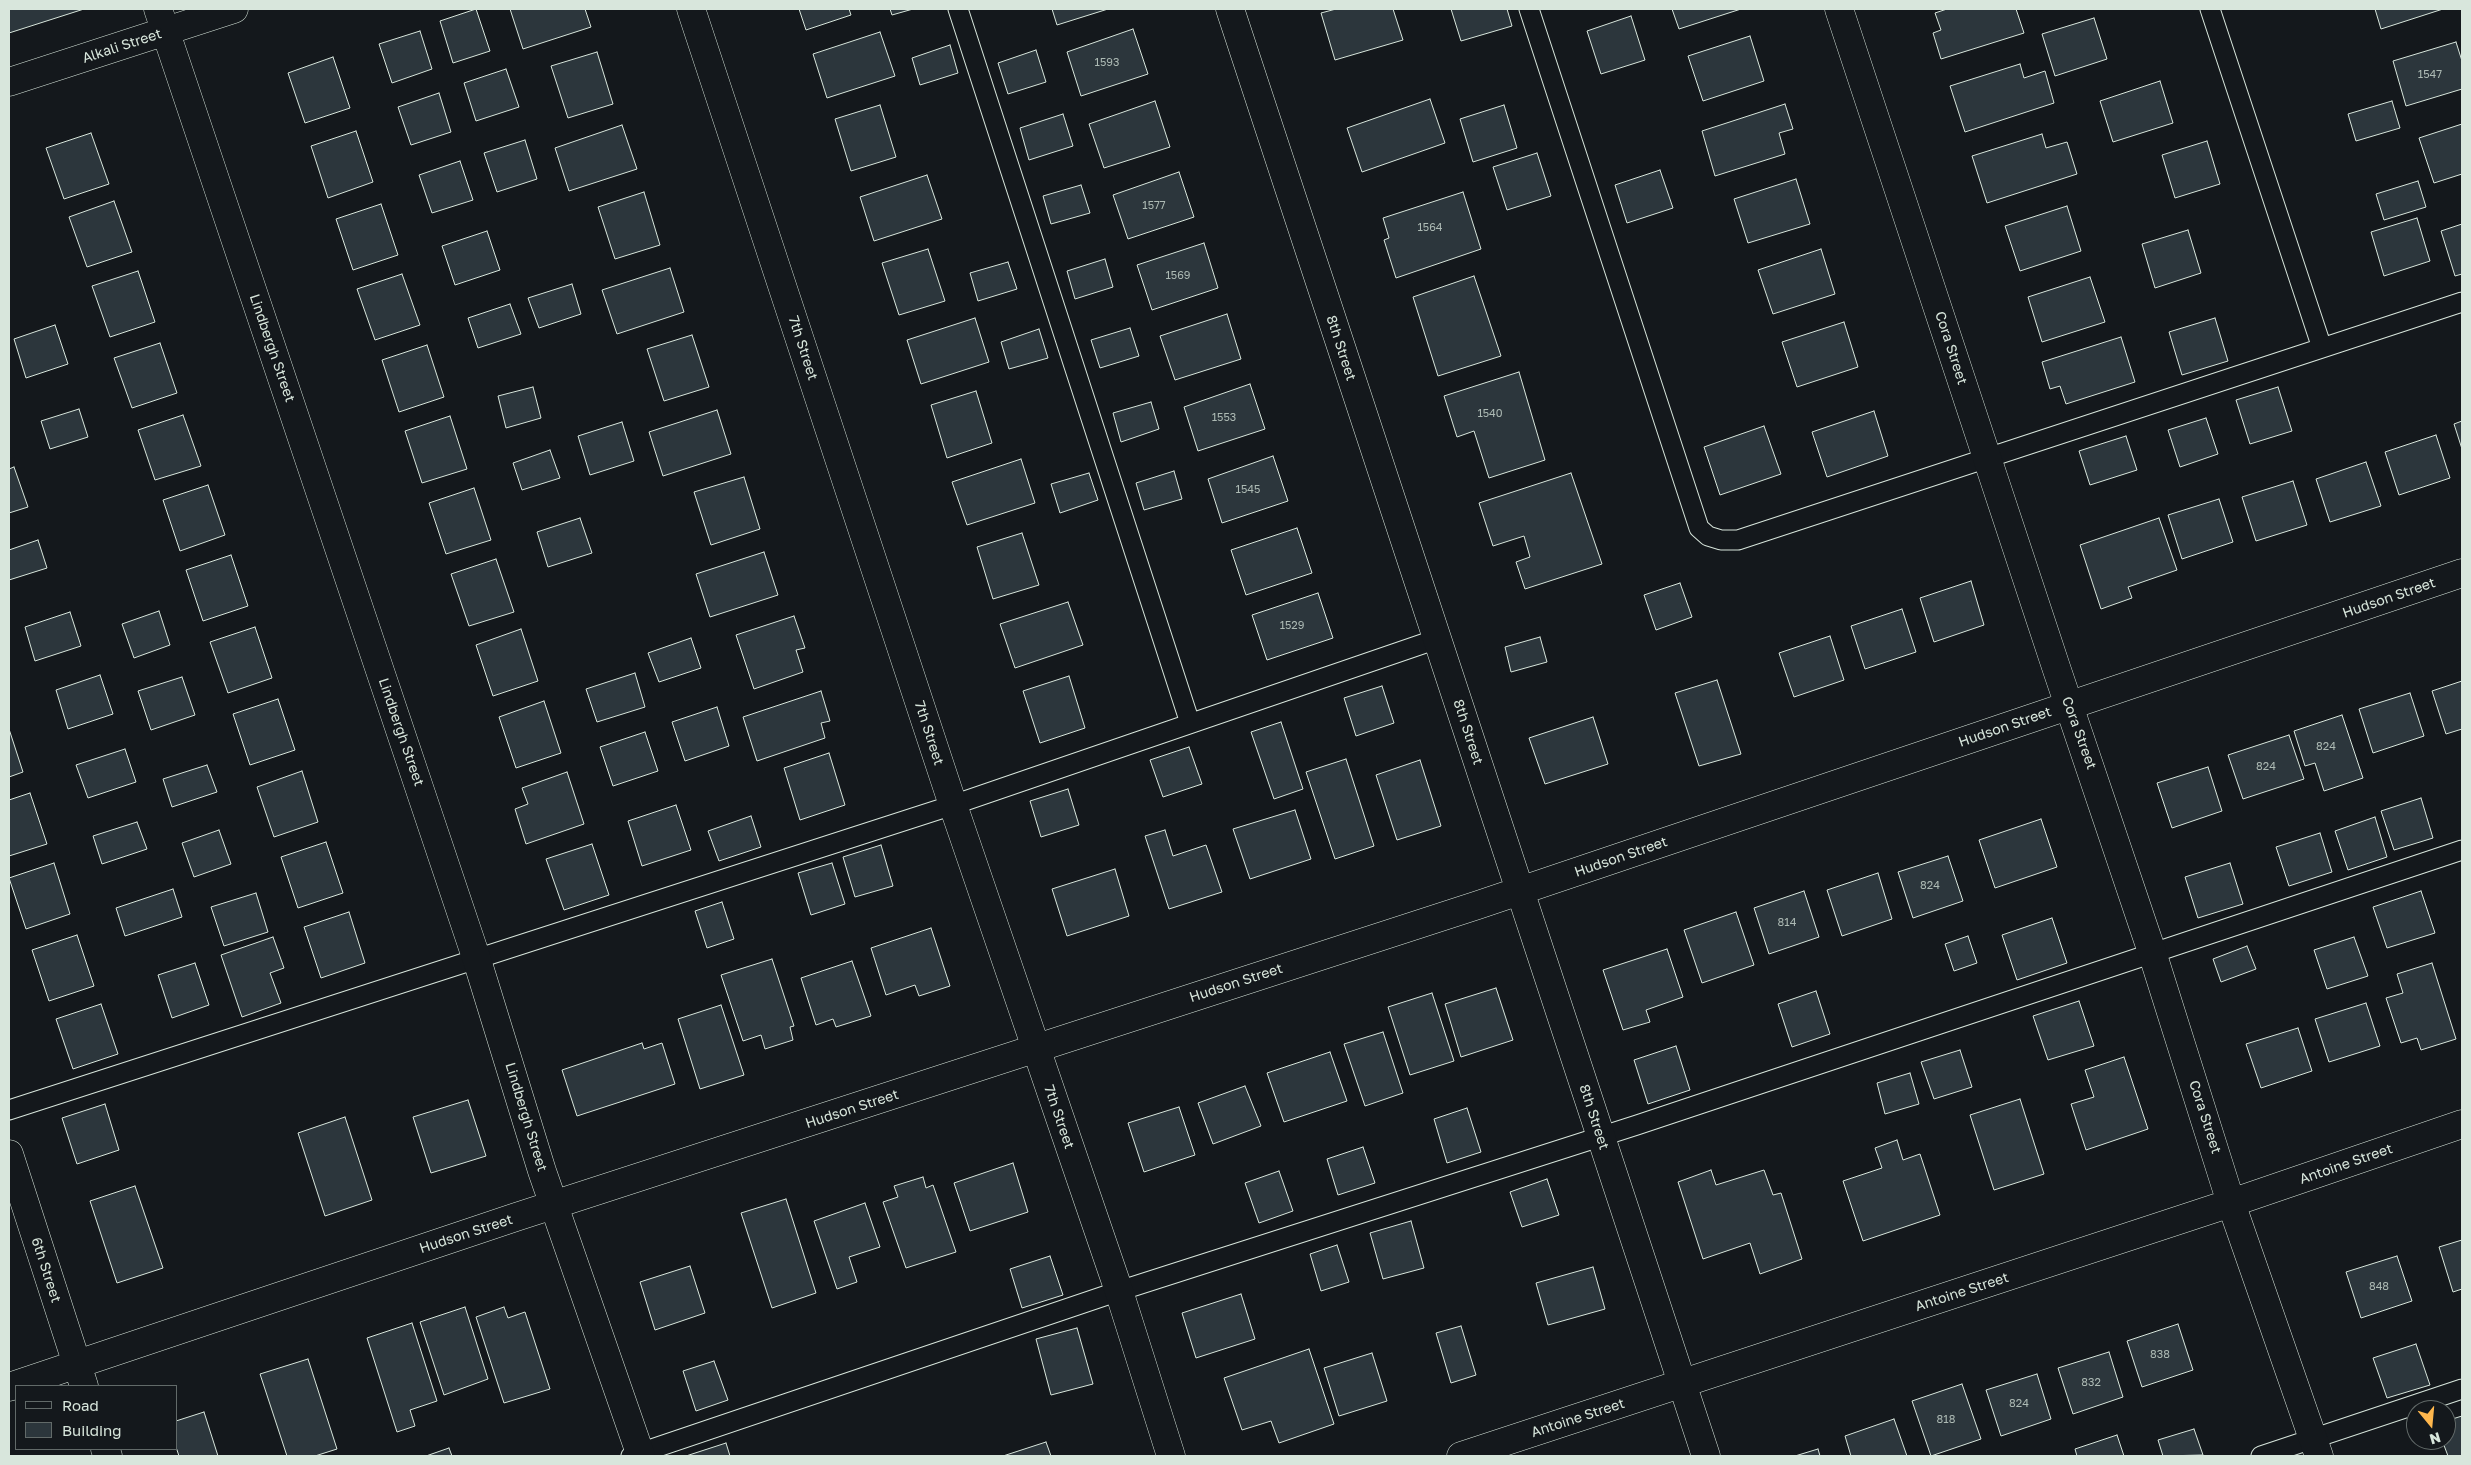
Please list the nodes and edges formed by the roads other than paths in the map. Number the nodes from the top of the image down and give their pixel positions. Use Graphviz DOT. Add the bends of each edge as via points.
graph roads {
  1 [pos="234,9"];
  2 [pos="691,9"];
  3 [pos="958,9"];
  4 [pos="1230,9"];
  5 [pos="1530,9"];
  6 [pos="1839,9"];
  7 [pos="2210,9"];
  8 [pos="162,20"];
  9 [pos="9,82"];
  10 [pos="2462,302"];
  11 [pos="2322,348"];
  12 [pos="1988,458"];
  13 [pos="2462,573"];
  14 [pos="1437,639"];
  15 [pos="2069,705"];
  16 [pos="1190,723"];
  17 [pos="953,805"];
  18 [pos="2462,850"];
  19 [pos="1521,890"];
  20 [pos="2152,952"];
  21 [pos="477,960"];
  22 [pos="1037,1048"];
  23 [pos="9,1110"];
  24 [pos="2462,1124"];
  25 [pos="1601,1137"];
  26 [pos="9,1154"];
  27 [pos="2231,1203"];
  28 [pos="555,1206"];
  29 [pos="1119,1291"];
  30 [pos="80,1375"];
  31 [pos="1682,1384"];
  32 [pos="21,1385"];
  33 [pos="2462,1389"];
  34 [pos="2316,1448"];
  35 [pos="637,1455"];
  36 [pos="1170,1456"];
  37 [pos="1461,1456"];
  38 [pos="1706,1456"];
  39 [pos="2261,1456"];
  1 -- 8 [label="street, Alkali Street"];
  2 -- 17 [label="street, 7th Street"];
  3 -- 16 [label="lane"];
  4 -- 14 [label="street, 8th Street"];
  5 -- 12 [label="lane" via="1699,528 1708,536 1738,540"];
  6 -- 12 [label="street, Cora Street"];
  7 -- 11 [label="lane"];
  8 -- 9 [label="street, Alkali Street"];
  8 -- 21 [label="street, Lindbergh Street"];
  10 -- 11 [label="lane"];
  11 -- 12 [label="lane"];
  12 -- 15 [label="street, Cora Street"];
  13 -- 15 [label="street, Hudson Street"];
  14 -- 16 [label="lane"];
  14 -- 19 [label="street, 8th Street"];
  15 -- 19 [label="street, Hudson Street"];
  15 -- 20 [label="street, Cora Street"];
  16 -- 17 [label="lane"];
  17 -- 21 [label="lane"];
  17 -- 22 [label="street, 7th Street"];
  18 -- 20 [label="lane"];
  19 -- 22 [label="street, Hudson Street"];
  19 -- 25 [label="street, 8th Street"];
  20 -- 25 [label="lane"];
  20 -- 27 [label="street, Cora Street"];
  21 -- 23 [label="lane"];
  21 -- 28 [label="street, Lindbergh Street"];
  22 -- 28 [label="street, Hudson Street"];
  22 -- 29 [label="street, 7th Street"];
  24 -- 27 [label="street, Antoine Street"];
  25 -- 29 [label="lane"];
  25 -- 31 [label="street, 8th Street"];
  26 -- 30 [label="street, 6th Street"];
  27 -- 31 [label="street, Antoine Street"];
  27 -- 34 [label="street, Cora Street"];
  28 -- 30 [label="street, Hudson Street"];
  28 -- 35 [label="street, Lindbergh Street"];
  29 -- 35 [label="lane"];
  29 -- 36 [label="street, 7th Street"];
  30 -- 32 [label="street, Hudson Street"];
  31 -- 37 [label="street, Antoine Street"];
  31 -- 38 [label="street, 8th Street"];
  33 -- 34 [label="lane"];
  34 -- 39 [label="lane"];
}
